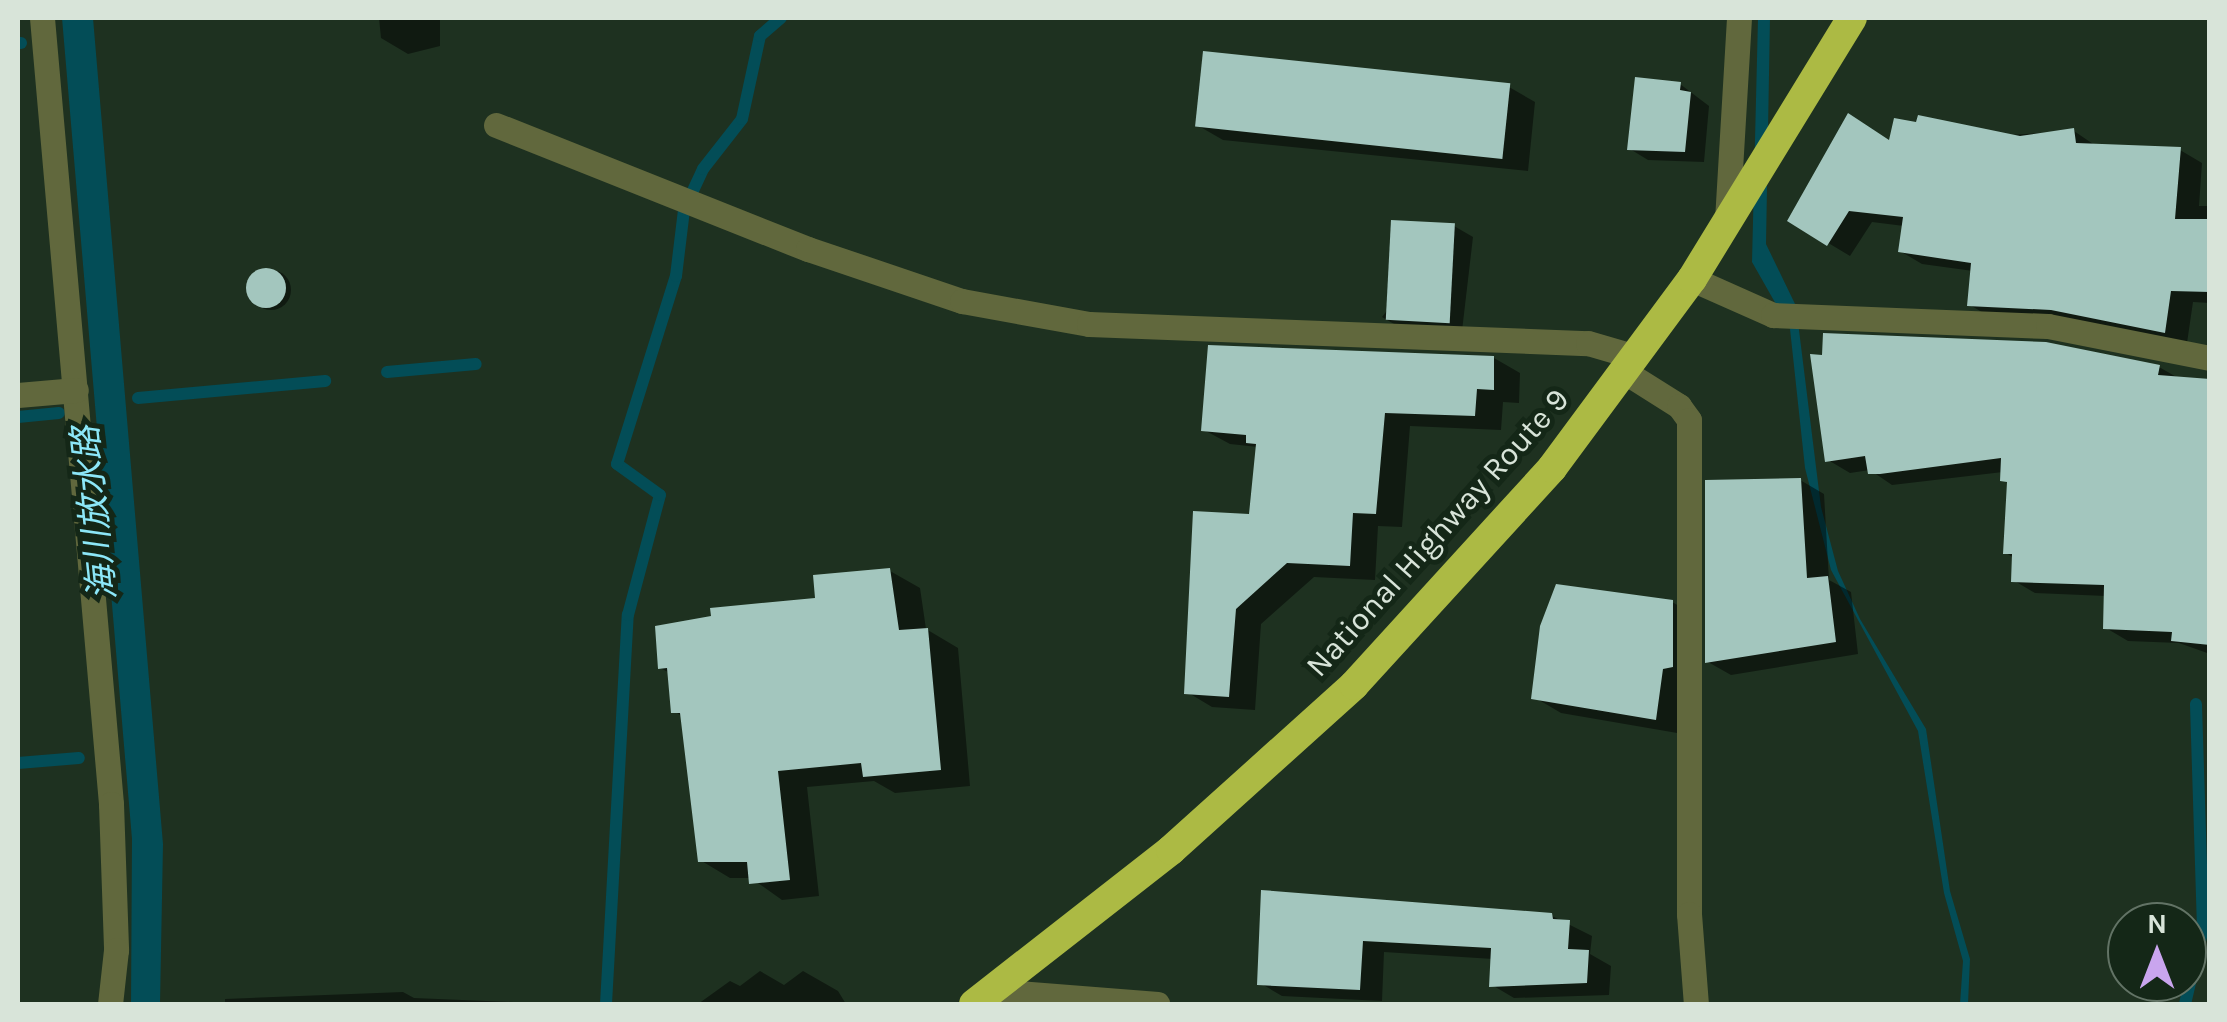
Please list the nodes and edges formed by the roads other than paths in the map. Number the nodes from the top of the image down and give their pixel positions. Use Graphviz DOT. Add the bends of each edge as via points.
graph roads {
  1 [pos="42,18"];
  2 [pos="1739,18"];
  3 [pos="1852,18"];
  4 [pos="496,125"];
  5 [pos="1733,210"];
  6 [pos="1692,280"];
  7 [pos="2210,358"];
  8 [pos="1630,365"];
  9 [pos="76,390"];
  10 [pos="18,395"];
  11 [pos="983,998"];
  12 [pos="110,1004"];
  13 [pos="1157,1004"];
  14 [pos="1696,1004"];
  1 -- 9 [label="street"];
  2 -- 5 [label="street"];
  3 -- 5 [label="highway, National Highway Route 9"];
  4 -- 8 [label="street" via="808,249 962,300 1089,324 1588,342"];
  5 -- 6 [label="highway, National Highway Route 9"];
  6 -- 7 [label="street" via="1773,315 2048,326"];
  6 -- 8 [label="highway, National Highway Route 9"];
  8 -- 11 [label="highway, National Highway Route 9" via="1552,468 1354,684 1171,850"];
  8 -- 14 [label="street" via="1689,420 1689,914"];
  9 -- 10 [label="street"];
  9 -- 12 [label="street" via="111,804 116,950"];
  11 -- 13 [label="street"];
}
